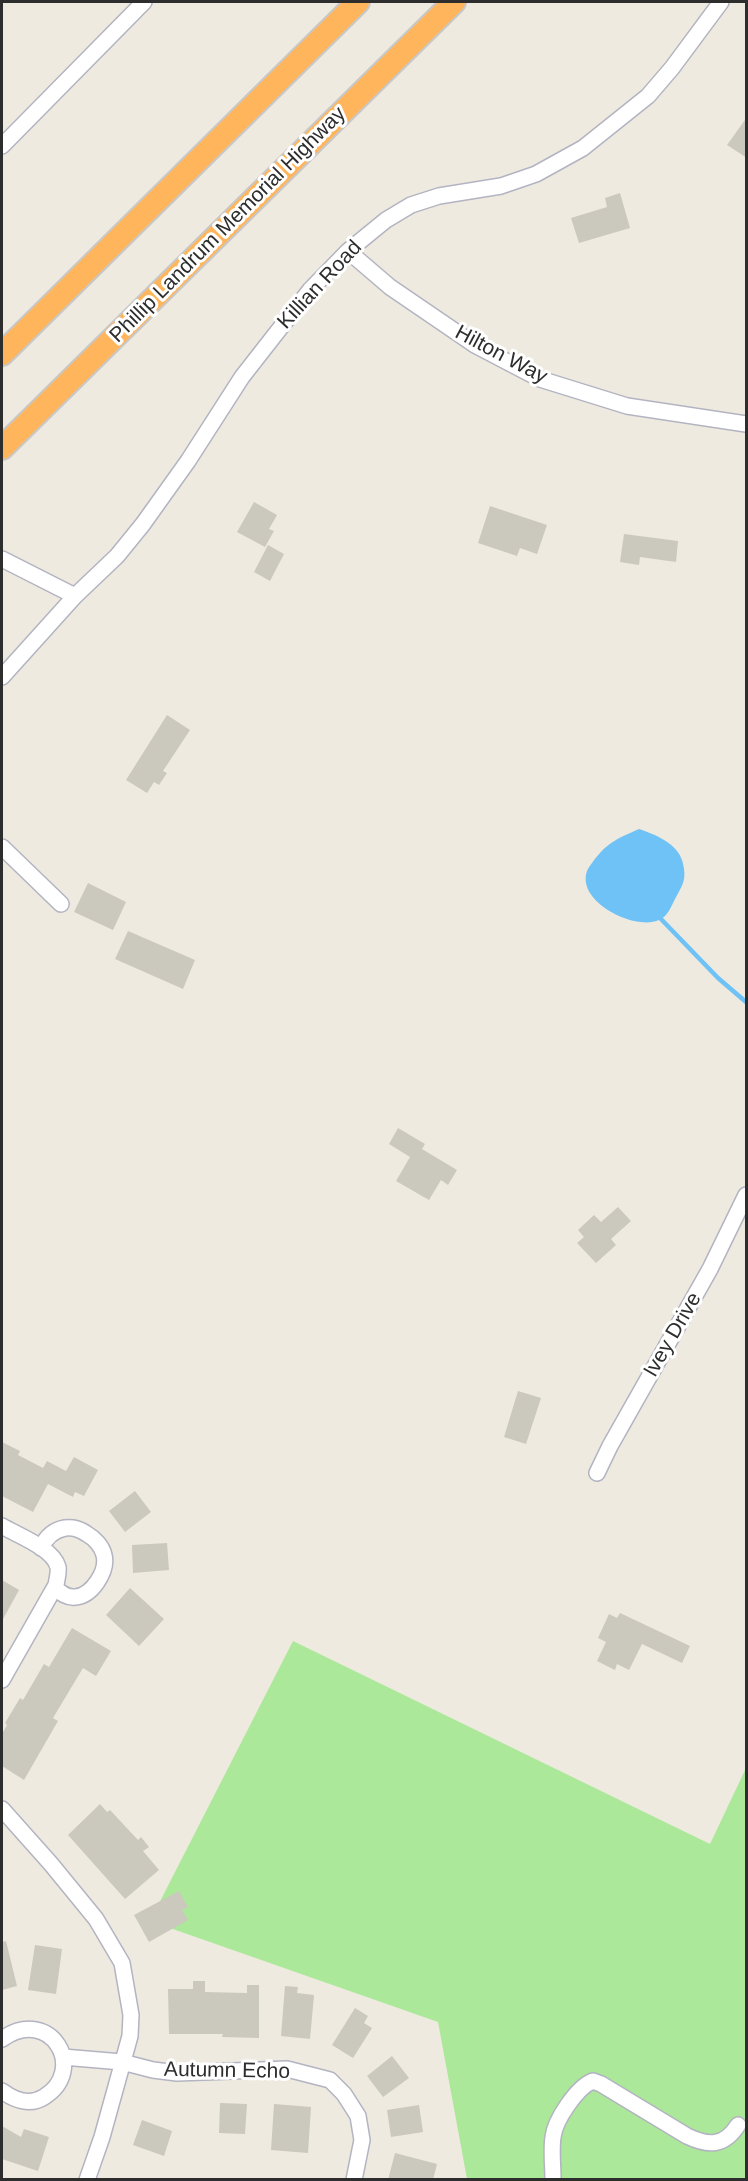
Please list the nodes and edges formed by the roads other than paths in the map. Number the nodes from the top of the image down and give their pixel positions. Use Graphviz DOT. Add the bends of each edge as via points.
graph roads {
  1 [pos="144,2"];
  2 [pos="358,2"];
  3 [pos="454,2"];
  4 [pos="721,2"];
  5 [pos="2,146"];
  6 [pos="348,251"];
  7 [pos="2,354"];
  8 [pos="747,424"];
  9 [pos="2,448"];
  10 [pos="2,559"];
  11 [pos="75,596"];
  12 [pos="2,677"];
  13 [pos="2,847"];
  14 [pos="61,904"];
  15 [pos="747,1195"];
  16 [pos="597,1473"];
  17 [pos="2,1526"];
  18 [pos="41,1548"];
  19 [pos="55,1588"];
  20 [pos="2,1680"];
  21 [pos="2,1809"];
  22 [pos="2,2038"];
  23 [pos="63,2057"];
  24 [pos="122,2062"];
  25 [pos="2,2091"];
  26 [pos="738,2125"];
  27 [pos="87,2180"];
  28 [pos="354,2180"];
  29 [pos="553,2180"];
  1 -- 5 [label="street"];
  2 -- 7 [label="highway"];
  3 -- 9 [label="highway, Phillip Landrum Memorial Highway"];
  4 -- 6 [label="street, Killian Road" via="648,96 583,148 536,174 501,186 439,196 411,205"];
  6 -- 8 [label="street, Hilton Way" via="390,287 475,345 540,379 627,406"];
  6 -- 11 [label="street, Killian Road" via="310,290 242,377 143,524 117,556"];
  10 -- 11 [label="street"];
  11 -- 12 [label="street, Killian Road"];
  13 -- 14 [label="street"];
  15 -- 16 [label="street, Ivey Drive"];
  17 -- 18 [label="street"];
  18 -- 19 [label="street" via="59,1569"];
  18 -- 19 [label="street" via="51,1533 75,1527 96,1540 105,1555 99,1580 90,1590 77,1597 64,1596"];
  19 -- 20 [label="street"];
  21 -- 24 [label="street" via="96,1919 122,1962 131,2015"];
  22 -- 23 [label="street" via="28,2028 42,2031 54,2039"];
  23 -- 24 [label="street, Autumn Echo"];
  23 -- 25 [label="street" via="61,2079 41,2099 27,2102"];
  24 -- 27 [label="street"];
  24 -- 28 [label="street, Autumn Echo" via="177,2073 287,2069 330,2080 358,2116 362,2140"];
  26 -- 29 [label="street" via="724,2140 702,2143 593,2081 580,2090 558,2122 553,2136"];
}
